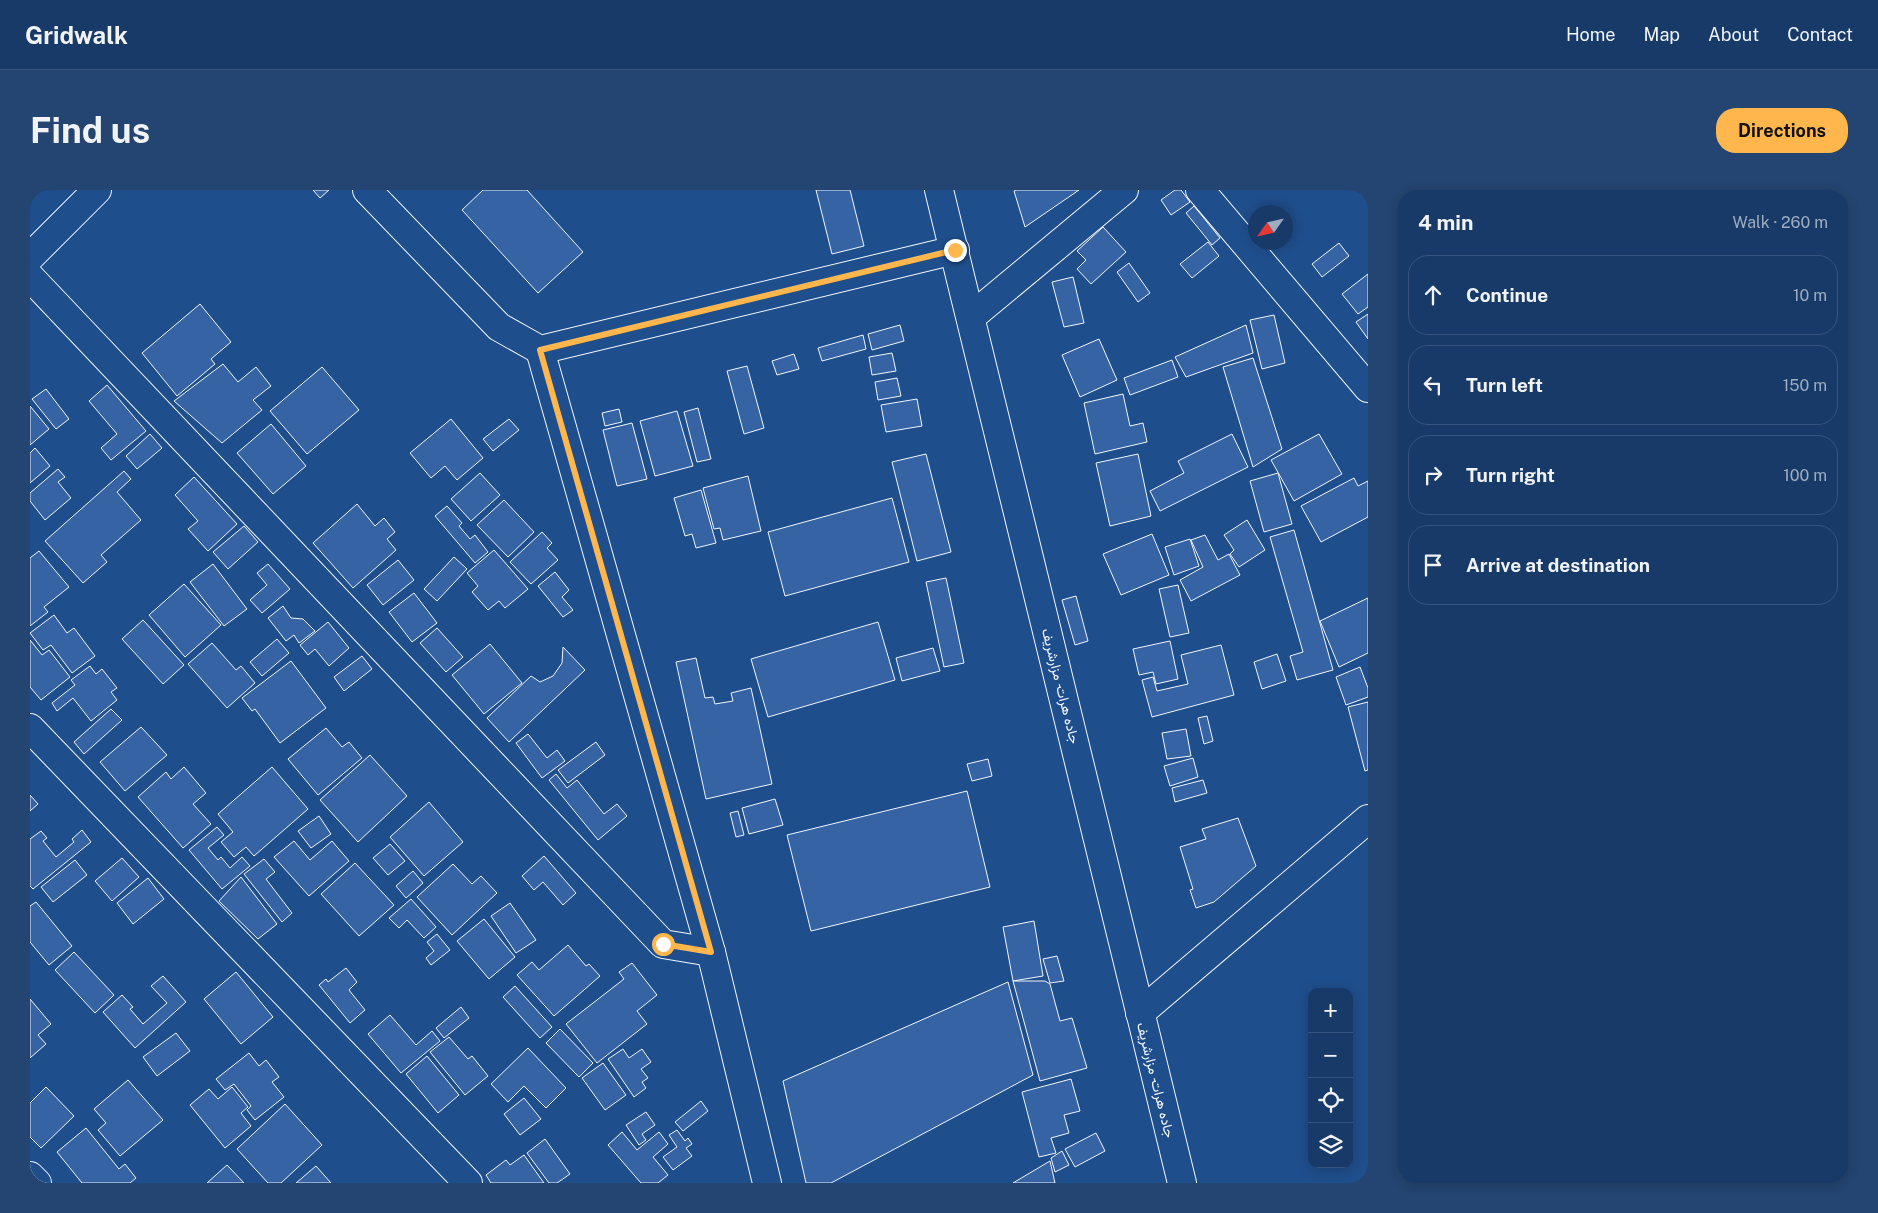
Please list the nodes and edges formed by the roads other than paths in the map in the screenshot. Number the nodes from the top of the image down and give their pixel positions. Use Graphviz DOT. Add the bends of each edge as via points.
graph roads {
  1 [pos="97,190"];
  2 [pos="367,190"];
  3 [pos="940,190"];
  4 [pos="1124,190"];
  5 [pos="1200,190"];
  6 [pos="955,250"];
  7 [pos="30,257"];
  8 [pos="30,278"];
  9 [pos="971,317"];
  10 [pos="540,350"];
  11 [pos="1368,388"];
  12 [pos="30,728"];
  13 [pos="1368,819"];
  14 [pos="711,952"];
  15 [pos="1140,1013"];
  16 [pos="30,1176"];
  17 [pos="37,1183"];
  18 [pos="468,1183"];
  19 [pos="768,1183"];
  20 [pos="1182,1183"];
  1 -- 7 [label="main road"];
  2 -- 10 [label="main road" via="500,327"];
  3 -- 6 [label="main road, جاده هرات- مزارشریف"];
  4 -- 9 [label="main road"];
  5 -- 11 [label="main road"];
  6 -- 9 [label="main road, جاده هرات- مزارشریف"];
  6 -- 10 [label="main road"];
  8 -- 14 [label="main road" via="663,944"];
  9 -- 15 [label="main road, جاده هرات- مزارشریف"];
  10 -- 14 [label="main road"];
  12 -- 18 [label="main road"];
  13 -- 15 [label="main road"];
  14 -- 19 [label="main road"];
  15 -- 20 [label="main road, جاده هرات- مزارشریف"];
  16 -- 17 [label="main road"];
}
